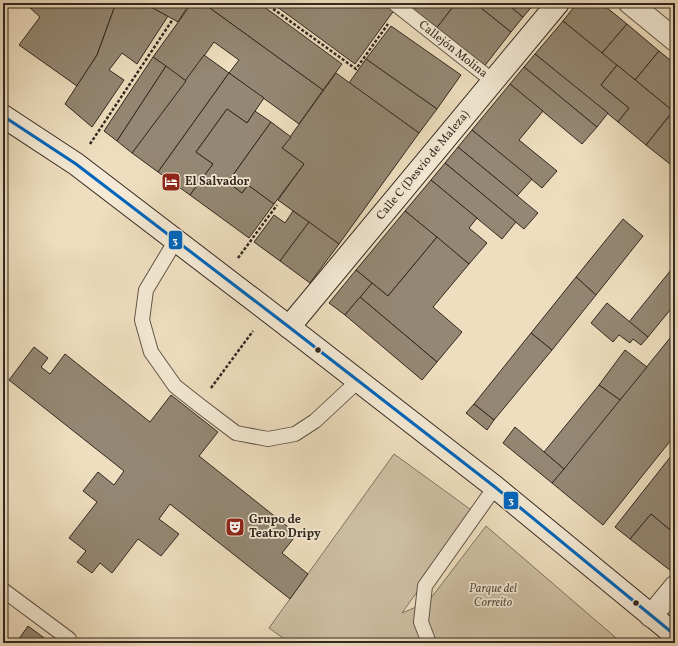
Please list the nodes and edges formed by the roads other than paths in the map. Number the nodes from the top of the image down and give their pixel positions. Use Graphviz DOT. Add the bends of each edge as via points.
graph roads {
  1 [pos="558,3"];
  2 [pos="630,3"];
  3 [pos="397,5"];
  4 [pos="675,40"];
  5 [pos="493,81"];
  6 [pos="3,116"];
  7 [pos="176,240"];
  8 [pos="289,328"];
  9 [pos="358,381"];
  10 [pos="495,487"];
  11 [pos="675,587"];
  12 [pos="3,590"];
  13 [pos="651,616"];
  14 [pos="675,635"];
  15 [pos="69,639"];
  16 [pos="429,643"];
  1 -- 5 [label="main road, Calle C (Desvío de Maleza)"];
  2 -- 4 [label="main road"];
  3 -- 5 [label="lane, Callejón Molina"];
  5 -- 8 [label="main road, Calle C (Desvío de Maleza)"];
  6 -- 7 [label="main road" via="76,164"];
  7 -- 8 [label="main road"];
  7 -- 9 [label="lane" via="146,290 142,320 151,352 175,386 199,406 236,433 268,439 295,434 315,421"];
  8 -- 9 [label="main road"];
  9 -- 10 [label="main road"];
  10 -- 13 [label="main road"];
  10 -- 16 [label="lane" via="425,586 421,622"];
  11 -- 13 [label="main road"];
  12 -- 15 [label="lane"];
  13 -- 14 [label="main road"];
}
